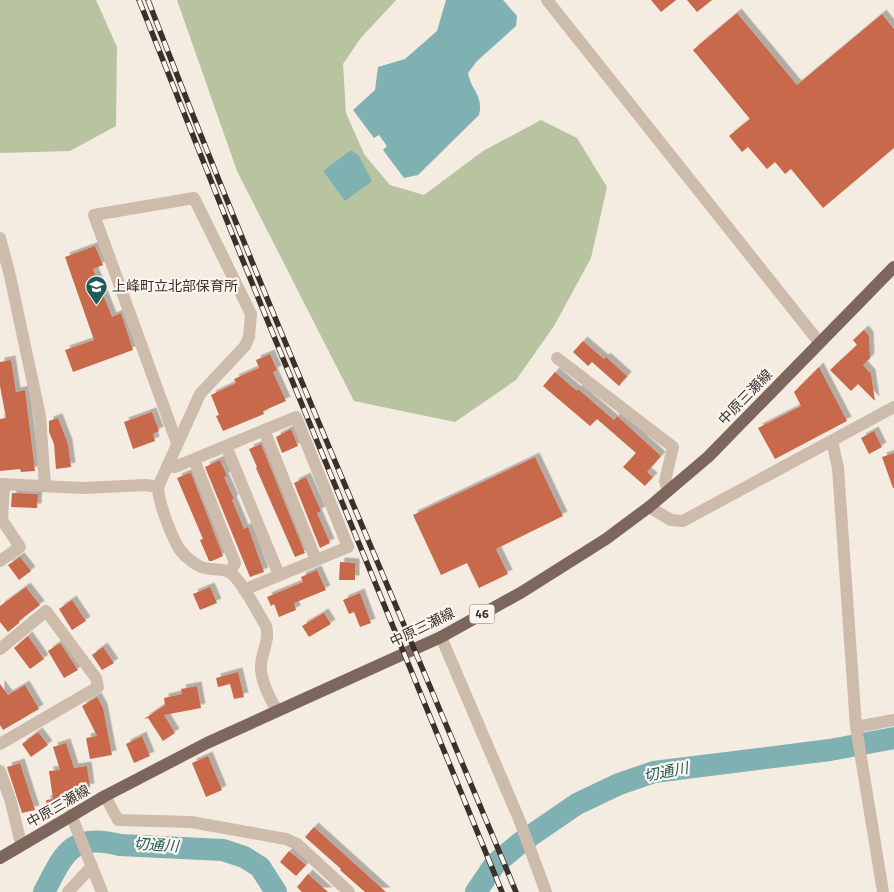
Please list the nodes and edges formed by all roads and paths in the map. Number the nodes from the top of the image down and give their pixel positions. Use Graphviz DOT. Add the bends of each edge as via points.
graph roads {
  1 [pos="547,0"];
  2 [pos="0,238"];
  3 [pos="894,268"];
  4 [pos="820,342"];
  5 [pos="557,358"];
  6 [pos="894,407"];
  7 [pos="264,430"];
  8 [pos="832,441"];
  9 [pos="177,443"];
  10 [pos="226,446"];
  11 [pos="194,460"];
  12 [pos="167,466"];
  13 [pos="2,484"];
  14 [pos="45,486"];
  15 [pos="158,487"];
  16 [pos="668,491"];
  17 [pos="649,506"];
  18 [pos="1,520"];
  19 [pos="316,560"];
  20 [pos="0,561"];
  21 [pos="230,572"];
  22 [pos="278,576"];
  23 [pos="244,590"];
  24 [pos="441,637"];
  25 [pos="0,649"];
  26 [pos="277,711"];
  27 [pos="894,720"];
  28 [pos="856,727"];
  29 [pos="0,744"];
  30 [pos="0,771"];
  31 [pos="105,796"];
  32 [pos="71,815"];
  33 [pos="21,844"];
  34 [pos="0,858"];
  35 [pos="92,866"];
  36 [pos="68,892"];
  37 [pos="102,892"];
  38 [pos="349,892"];
  39 [pos="546,892"];
  40 [pos="883,892"];
  1 -- 4 [label="street"];
  2 -- 14 [label="street" via="40,416"];
  3 -- 4 [label="main road, 中原三瀬線 / 46"];
  4 -- 16 [label="main road, 中原三瀬線 / 46" via="708,456"];
  5 -- 16 [label="street" via="673,447 665,481"];
  6 -- 8 [label="street"];
  7 -- 10 [label="street"];
  7 -- 19 [label="street"];
  7 -- 19 [label="street" via="296,417 348,547"];
  8 -- 17 [label="street" via="683,521 672,520"];
  8 -- 28 [label="street" via="838,468"];
  9 -- 9 [label="street" via="94,215 194,198 251,314 245,346 200,394"];
  9 -- 12 [label="street"];
  10 -- 11 [label="street"];
  10 -- 22 [label="street"];
  11 -- 12 [label="street" via="175,467"];
  11 -- 21 [label="street" via="235,563"];
  12 -- 15 [label="street"];
  13 -- 14 [label="street"];
  13 -- 18 [label="street"];
  14 -- 15 [label="street" via="83,488 146,484"];
  15 -- 21 [label="street" via="158,496 177,546 184,555 198,566"];
  16 -- 17 [label="main road, 中原三瀬線 / 46"];
  17 -- 24 [label="main road, 中原三瀬線 / 46" via="606,539 522,592"];
  18 -- 20 [label="street" via="20,547"];
  19 -- 22 [label="street"];
  21 -- 23 [label="street"];
  22 -- 23 [label="street"];
  23 -- 26 [label="street" via="268,633 261,672"];
  24 -- 26 [label="main road, 中原三瀬線 / 46"];
  24 -- 39 [label="street" via="519,819"];
  25 -- 29 [label="street" via="46,611 96,678 98,687"];
  26 -- 31 [label="main road, 中原三瀬線 / 46"];
  27 -- 28 [label="street"];
  28 -- 40 [label="street"];
  30 -- 33 [label="street"];
  31 -- 32 [label="main road, 中原三瀬線 / 46"];
  31 -- 38 [label="street" via="118,820 191,822 286,839 297,844"];
  32 -- 33 [label="main road, 中原三瀬線 / 46"];
  32 -- 35 [label="street"];
  33 -- 34 [label="main road, 中原三瀬線 / 46"];
  35 -- 36 [label="street"];
  35 -- 37 [label="street"];
}
